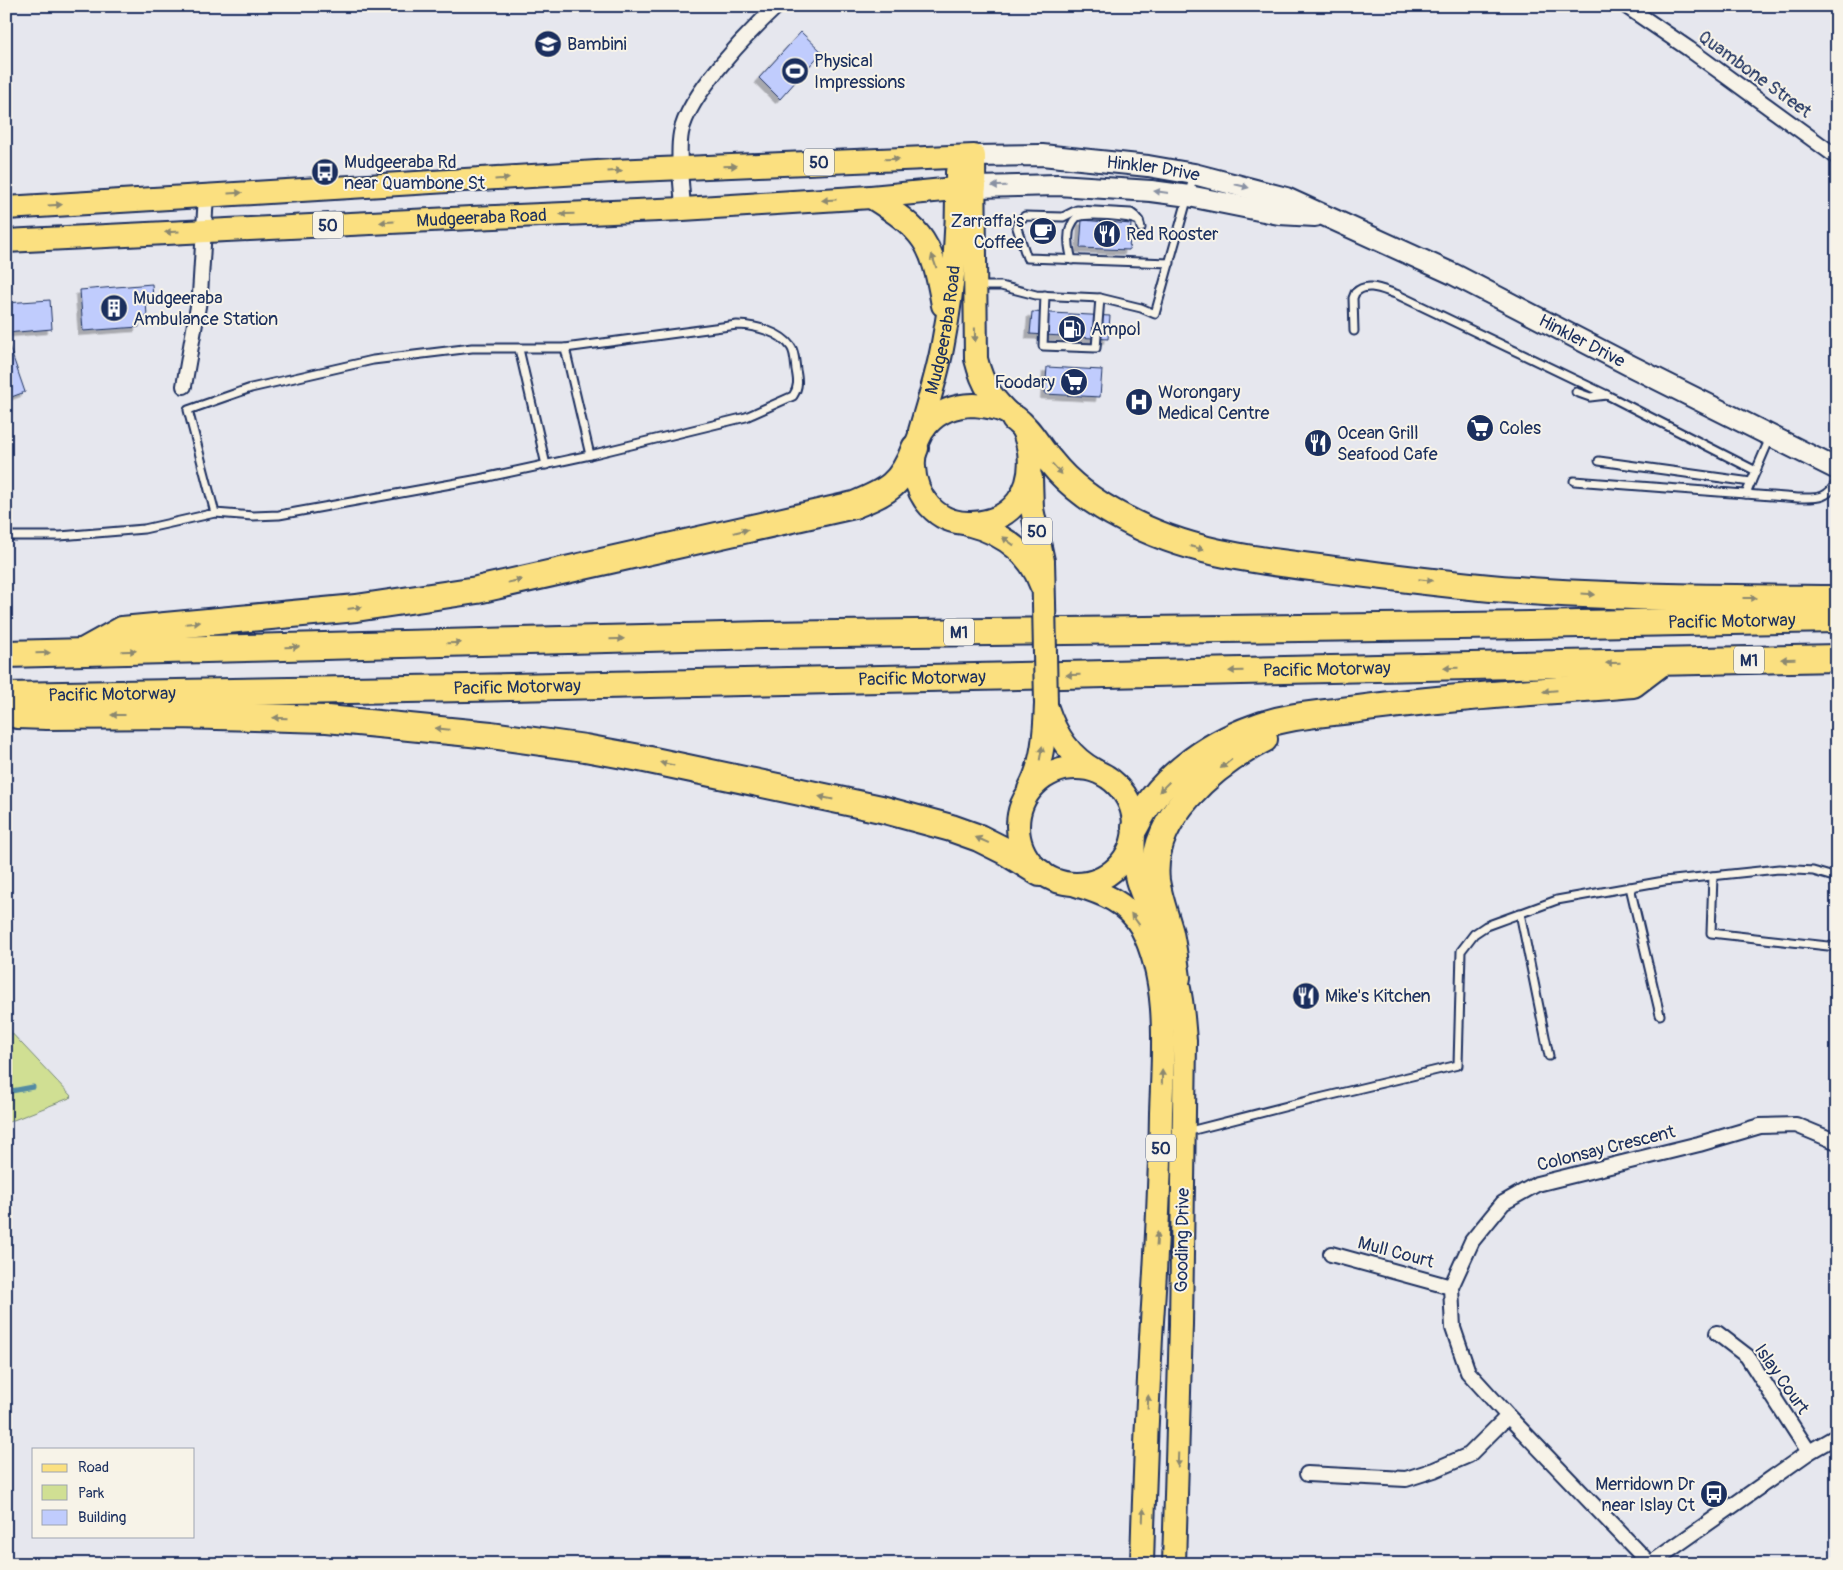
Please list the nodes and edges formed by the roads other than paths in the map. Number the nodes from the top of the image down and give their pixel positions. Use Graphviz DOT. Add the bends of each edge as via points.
graph roads {
  1 [pos="778,6"];
  2 [pos="1626,6"];
  3 [pos="965,156"];
  4 [pos="1837,157"];
  5 [pos="681,168"];
  6 [pos="1194,174"];
  7 [pos="966,187"];
  8 [pos="206,195"];
  9 [pos="1189,196"];
  10 [pos="871,197"];
  11 [pos="6,208"];
  12 [pos="683,209"];
  13 [pos="1324,217"];
  14 [pos="205,230"];
  15 [pos="6,241"];
  16 [pos="1072,260"];
  17 [pos="1170,263"];
  18 [pos="975,286"];
  19 [pos="1045,295"];
  20 [pos="1100,298"];
  21 [pos="946,326"];
  22 [pos="1354,331"];
  23 [pos="566,348"];
  24 [pos="519,349"];
  25 [pos="938,366"];
  26 [pos="184,386"];
  27 [pos="1576,392"];
  28 [pos="1607,395"];
  29 [pos="1014,418"];
  30 [pos="1771,435"];
  31 [pos="916,445"];
  32 [pos="590,456"];
  33 [pos="1599,461"];
  34 [pos="546,465"];
  35 [pos="1030,467"];
  36 [pos="1837,469"];
  37 [pos="1756,471"];
  38 [pos="1574,481"];
  39 [pos="1837,481"];
  40 [pos="1751,482"];
  41 [pos="1746,494"];
  42 [pos="215,513"];
  43 [pos="959,522"];
  44 [pos="6,536"];
  45 [pos="1044,599"];
  46 [pos="1837,599"];
  47 [pos="1837,619"];
  48 [pos="80,652"];
  49 [pos="6,654"];
  50 [pos="1837,658"];
  51 [pos="1662,662"];
  52 [pos="6,696"];
  53 [pos="1046,705"];
  54 [pos="6,710"];
  55 [pos="1350,710"];
  56 [pos="1097,772"];
  57 [pos="1025,796"];
  58 [pos="1134,831"];
  59 [pos="1040,873"];
  60 [pos="1712,876"];
  61 [pos="1837,878"];
  62 [pos="1076,885"];
  63 [pos="1630,887"];
  64 [pos="1520,914"];
  65 [pos="1837,947"];
  66 [pos="1177,978"];
  67 [pos="1660,1015"];
  68 [pos="1549,1056"];
  69 [pos="1184,1133"];
  70 [pos="1837,1142"];
  71 [pos="1331,1254"];
  72 [pos="1451,1287"];
  73 [pos="1717,1333"];
  74 [pos="1508,1416"];
  75 [pos="1837,1436"];
  76 [pos="1809,1452"];
  77 [pos="1307,1474"];
  78 [pos="1142,1564"];
  79 [pos="1174,1564"];
  80 [pos="1650,1564"];
  1 -- 5 [label="street" via="736,47 688,114 681,132"];
  2 -- 4 [label="street, Quambone Street"];
  5 -- 3 [label="main road, Mudgeeraba Road / 50, one-way"];
  3 -- 6 [label="main road, Hinkler Drive" via="1016,154 1079,158"];
  3 -- 7 [label="main road, Mudgeeraba Road / 50"];
  8 -- 5 [label="main road, Mudgeeraba Road / 50, one-way"];
  5 -- 12 [label="street"];
  6 -- 9 [label="lane"];
  6 -- 13 [label="main road, Hinkler Drive, one-way" via="1286,198"];
  9 -- 7 [label="main road, Hinkler Drive, one-way" via="1058,185"];
  7 -- 10 [label="main road, Mudgeeraba Road / 50"];
  7 -- 18 [label="main road, Mudgeeraba Road / 50"];
  7 -- 21 [label="main road, Mudgeeraba Road / 50"];
  11 -- 8 [label="main road, Mudgeeraba Road / 50, one-way"];
  8 -- 14 [label="street"];
  9 -- 13 [label="main road, Hinkler Drive" via="1279,214"];
  9 -- 17 [label="lane"];
  10 -- 12 [label="main road, Mudgeeraba Road / 50, one-way"];
  21 -- 10 [label="main road, 50, one-way" via="936,266 925,242 911,224"];
  12 -- 14 [label="main road, Mudgeeraba Road / 50, one-way"];
  13 -- 30 [label="main road, Hinkler Drive" via="1453,274"];
  14 -- 15 [label="main road, Mudgeeraba Road / 50, one-way"];
  14 -- 26 [label="street" via="200,295"];
  16 -- 16 [label="lane" via="1027,258 1018,222 1025,216 1063,217 1081,210 1131,213 1135,216 1140,225 1131,218 1077,218 1071,224 1069,235"];
  16 -- 17 [label="lane"];
  17 -- 20 [label="lane" via="1155,314"];
  18 -- 19 [label="lane" via="1002,286"];
  18 -- 25 [label="main road" via="962,298"];
  18 -- 29 [label="main road, Mudgeeraba Road / 50, one-way" via="975,351 979,372 991,396"];
  19 -- 20 [label="lane"];
  19 -- 20 [label="lane" via="1043,346 1096,348"];
  21 -- 25 [label="main road, Mudgeeraba Road / 50"];
  22 -- 28 [label="lane" via="1355,293 1364,287 1378,288"];
  23 -- 24 [label="lane"];
  23 -- 32 [label="lane"];
  23 -- 32 [label="lane" via="746,325 777,336 792,348 798,381 793,396 746,417"];
  24 -- 34 [label="lane"];
  24 -- 42 [label="lane" via="472,348 373,360 251,388 188,410"];
  25 -- 31 [label="main road, Mudgeeraba Road / 50"];
  27 -- 28 [label="lane" via="1590,397"];
  28 -- 37 [label="lane"];
  29 -- 31 [label="main road" via="982,406 952,407 933,419"];
  29 -- 35 [label="main road, 50" via="1027,442"];
  29 -- 46 [label="highway, one-way" via="1026,428 1063,476 1101,506 1146,530 1204,550 1242,558 1515,590 1616,596"];
  30 -- 36 [label="main road, Hinkler Drive"];
  30 -- 37 [label="lane"];
  31 -- 43 [label="main road, 50" via="914,474 922,494 935,510"];
  48 -- 31 [label="highway, one-way" via="122,630 321,612 468,591 854,505 880,494 896,482 906,470"];
  32 -- 34 [label="lane"];
  33 -- 40 [label="lane"];
  34 -- 42 [label="lane" via="279,515"];
  35 -- 43 [label="main road" via="1029,480 1022,494 1006,512 984,522"];
  35 -- 45 [label="main road, 50" via="1032,509 1042,554"];
  37 -- 40 [label="lane"];
  38 -- 41 [label="lane"];
  39 -- 41 [label="lane" via="1833,489 1821,497"];
  40 -- 41 [label="lane"];
  42 -- 44 [label="lane" via="144,529 60,536"];
  45 -- 43 [label="main road, 50, one-way" via="1035,571 1013,545 991,531"];
  45 -- 53 [label="main road, 50, bridge"];
  48 -- 47 [label="highway, Pacific Motorway / M1, one-way" via="763,635"];
  49 -- 48 [label="highway, Pacific Motorway / M1, one-way"];
  50 -- 51 [label="highway, Pacific Motorway / M1, one-way"];
  51 -- 52 [label="highway, Pacific Motorway / M1, one-way"];
  51 -- 55 [label="highway, one-way" via="1633,684 1398,703"];
  53 -- 56 [label="main road, 50" via="1066,748"];
  57 -- 53 [label="main road, 50, one-way" via="1038,765"];
  59 -- 54 [label="highway, one-way" via="1003,850 951,828 881,810 576,747 327,719 40,716 17,715"];
  55 -- 58 [label="highway, one-way" via="1269,723 1228,740 1170,780 1145,808"];
  55 -- 66 [label="highway, one-way" via="1288,728 1244,750 1187,797 1173,815 1161,841 1156,880"];
  56 -- 57 [label="main road" via="1082,768 1055,772 1038,781"];
  56 -- 58 [label="main road, 50" via="1114,782 1128,798"];
  57 -- 59 [label="main road, 50" via="1018,818 1020,844 1029,863"];
  58 -- 62 [label="main road" via="1130,850 1123,862 1096,881"];
  58 -- 66 [label="main road, Gooding Drive / 50" via="1133,860 1138,882"];
  59 -- 62 [label="main road, 50" via="1056,881"];
  60 -- 61 [label="lane" via="1779,869 1813,871"];
  60 -- 63 [label="lane"];
  60 -- 65 [label="lane" via="1711,933"];
  78 -- 62 [label="main road, Gooding Drive / 50, one-way" via="1159,1217 1161,1003 1150,950 1136,919 1112,898"];
  63 -- 64 [label="lane" via="1557,900"];
  63 -- 67 [label="lane"];
  64 -- 68 [label="lane"];
  64 -- 69 [label="lane" via="1486,926 1474,934 1461,951 1458,1065"];
  66 -- 69 [label="main road, Gooding Drive / 50" via="1185,1041"];
  69 -- 79 [label="main road, Gooding Drive / 50, one-way"];
  70 -- 72 [label="street, Colonsay Crescent" via="1796,1124 1760,1126 1537,1184 1504,1204 1472,1240"];
  71 -- 72 [label="street, Mull Court"];
  72 -- 74 [label="street, Colonsay Crescent" via="1453,1328 1468,1372"];
  73 -- 76 [label="street, Islay Court" via="1747,1356"];
  74 -- 77 [label="street" via="1469,1455 1406,1479"];
  74 -- 80 [label="street, Colonsay Crescent"];
  75 -- 76 [label="street"];
  76 -- 80 [label="street"];
}
